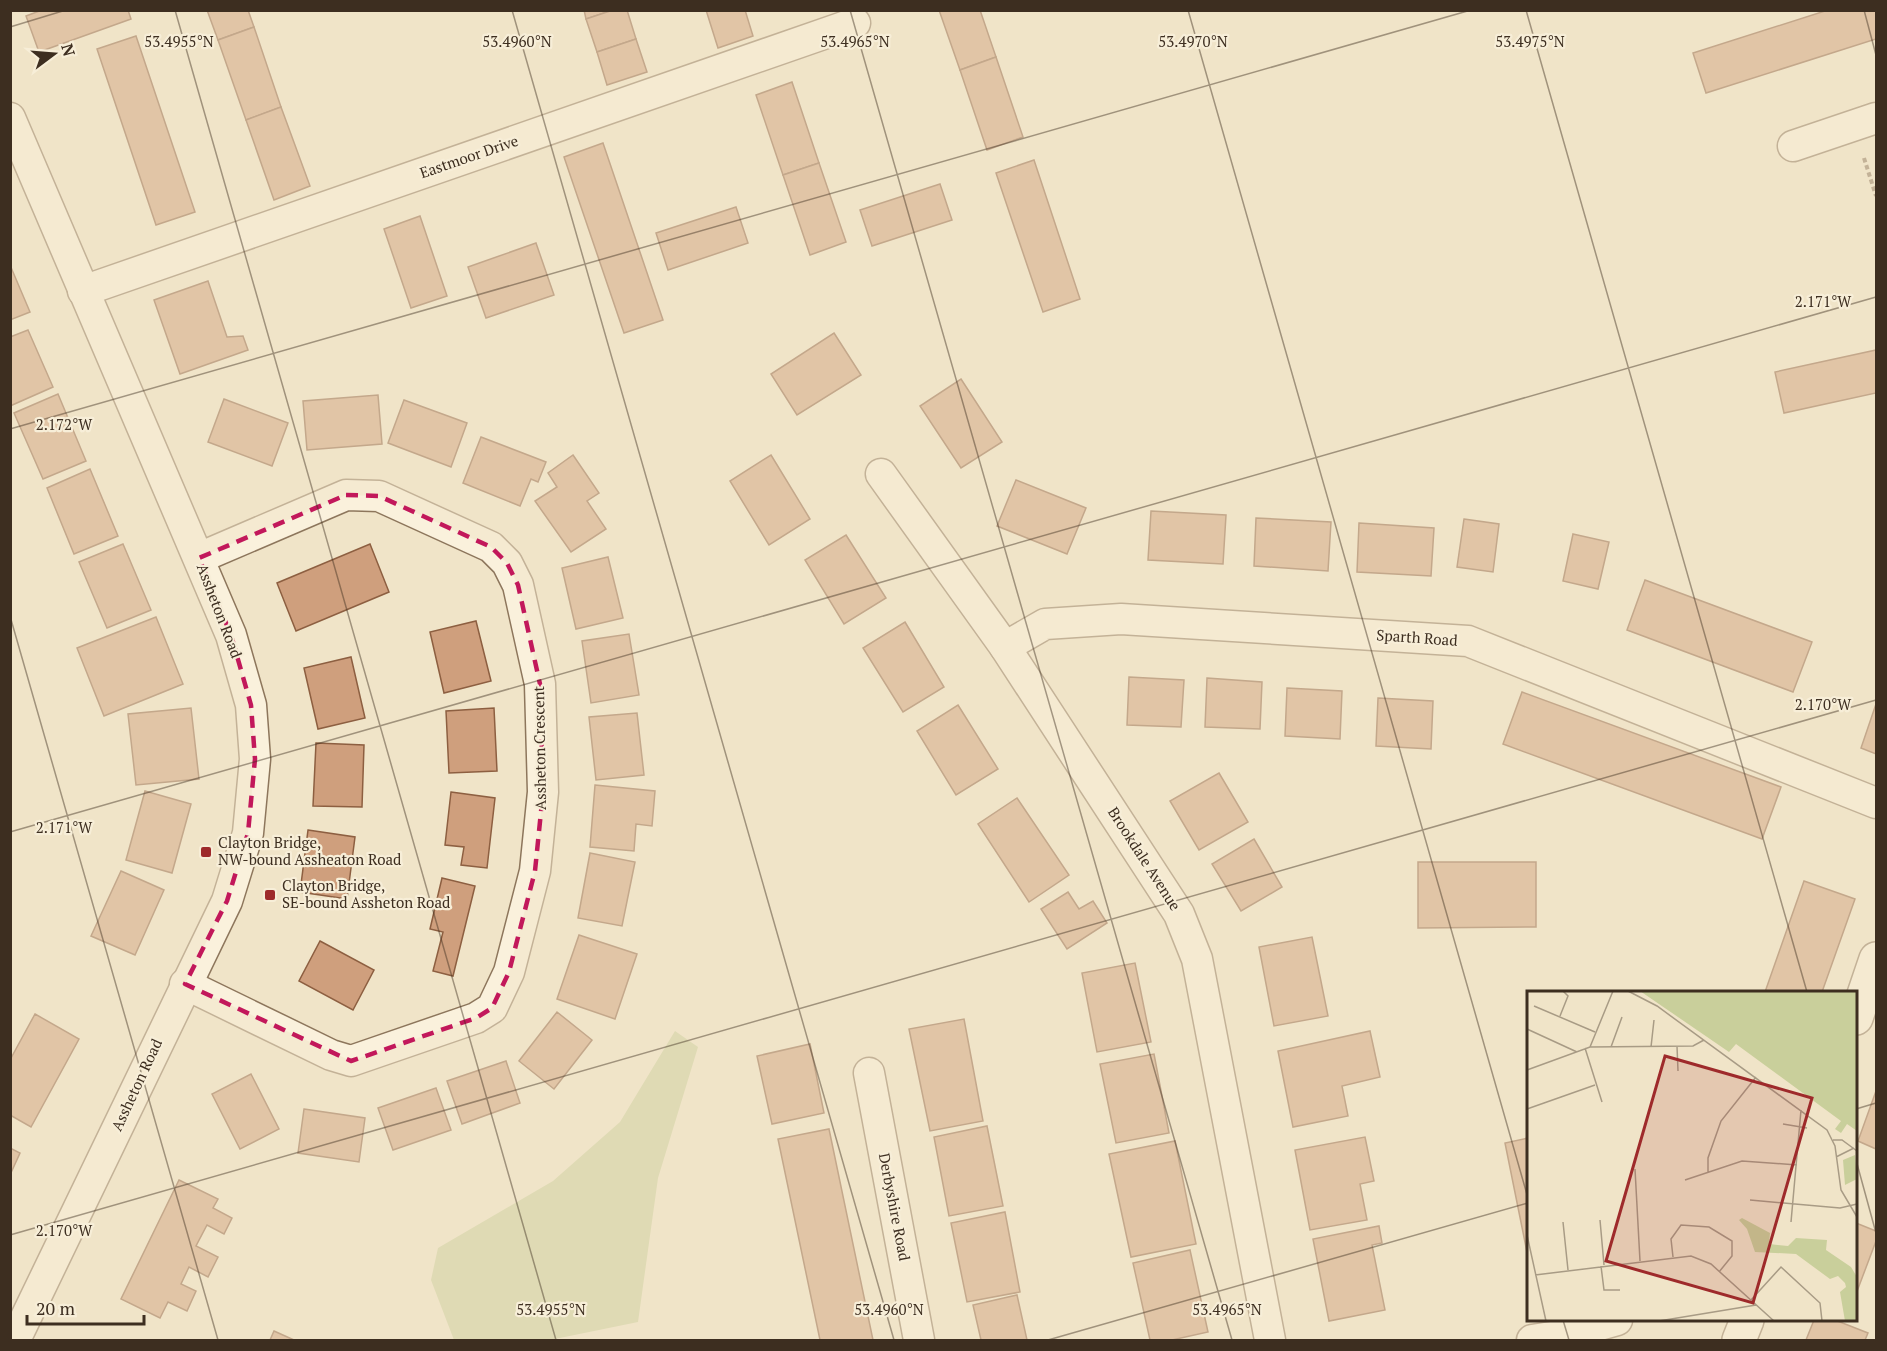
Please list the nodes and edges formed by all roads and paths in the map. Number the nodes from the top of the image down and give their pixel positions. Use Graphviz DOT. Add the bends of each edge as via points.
graph roads {
  1 [pos="855,23"];
  2 [pos="10,118"];
  3 [pos="1876,118"];
  4 [pos="1793,146"];
  5 [pos="1876,173"];
  6 [pos="1870,175"];
  7 [pos="83,291"];
  8 [pos="880,474"];
  9 [pos="199,558"];
  10 [pos="1005,647"];
  11 [pos="1876,803"];
  12 [pos="1876,959"];
  13 [pos="186,984"];
  14 [pos="1857,1015"];
  15 [pos="869,1073"];
  16 [pos="1613,1321"];
  17 [pos="1627,1321"];
  18 [pos="1747,1321"];
  19 [pos="26,1337"];
  20 [pos="919,1341"];
  21 [pos="1270,1341"];
  22 [pos="1532,1341"];
  23 [pos="1624,1341"];
  24 [pos="1739,1341"];
  1 -- 7 [label="street, Eastmoor Drive"];
  2 -- 7 [label="street, Assheton Road"];
  3 -- 4 [label="street"];
  5 -- 6 [label="path"];
  7 -- 9 [label="street, Assheton Road"];
  8 -- 10 [label="street, Brookdale Avenue"];
  9 -- 13 [label="street, Assheton Road" via="237,655 251,705 255,759 248,833 227,901"];
  9 -- 13 [label="street, Assheton Crescent" via="346,495 378,495 491,547 507,562 518,585 540,684 543,792 536,871 509,972 492,1008 476,1018 351,1061"];
  10 -- 11 [label="street, Sparth Road" via="1045,624 1121,619 1468,641"];
  10 -- 21 [label="street, Brookdale Avenue" via="1179,914 1197,959"];
  12 -- 14 [label="street"];
  13 -- 19 [label="street, Assheton Road"];
  15 -- 20 [label="street, Derbyshire Road"];
  16 -- 22 [label="street"];
  17 -- 23 [label="street"];
  18 -- 24 [label="street"];
}
